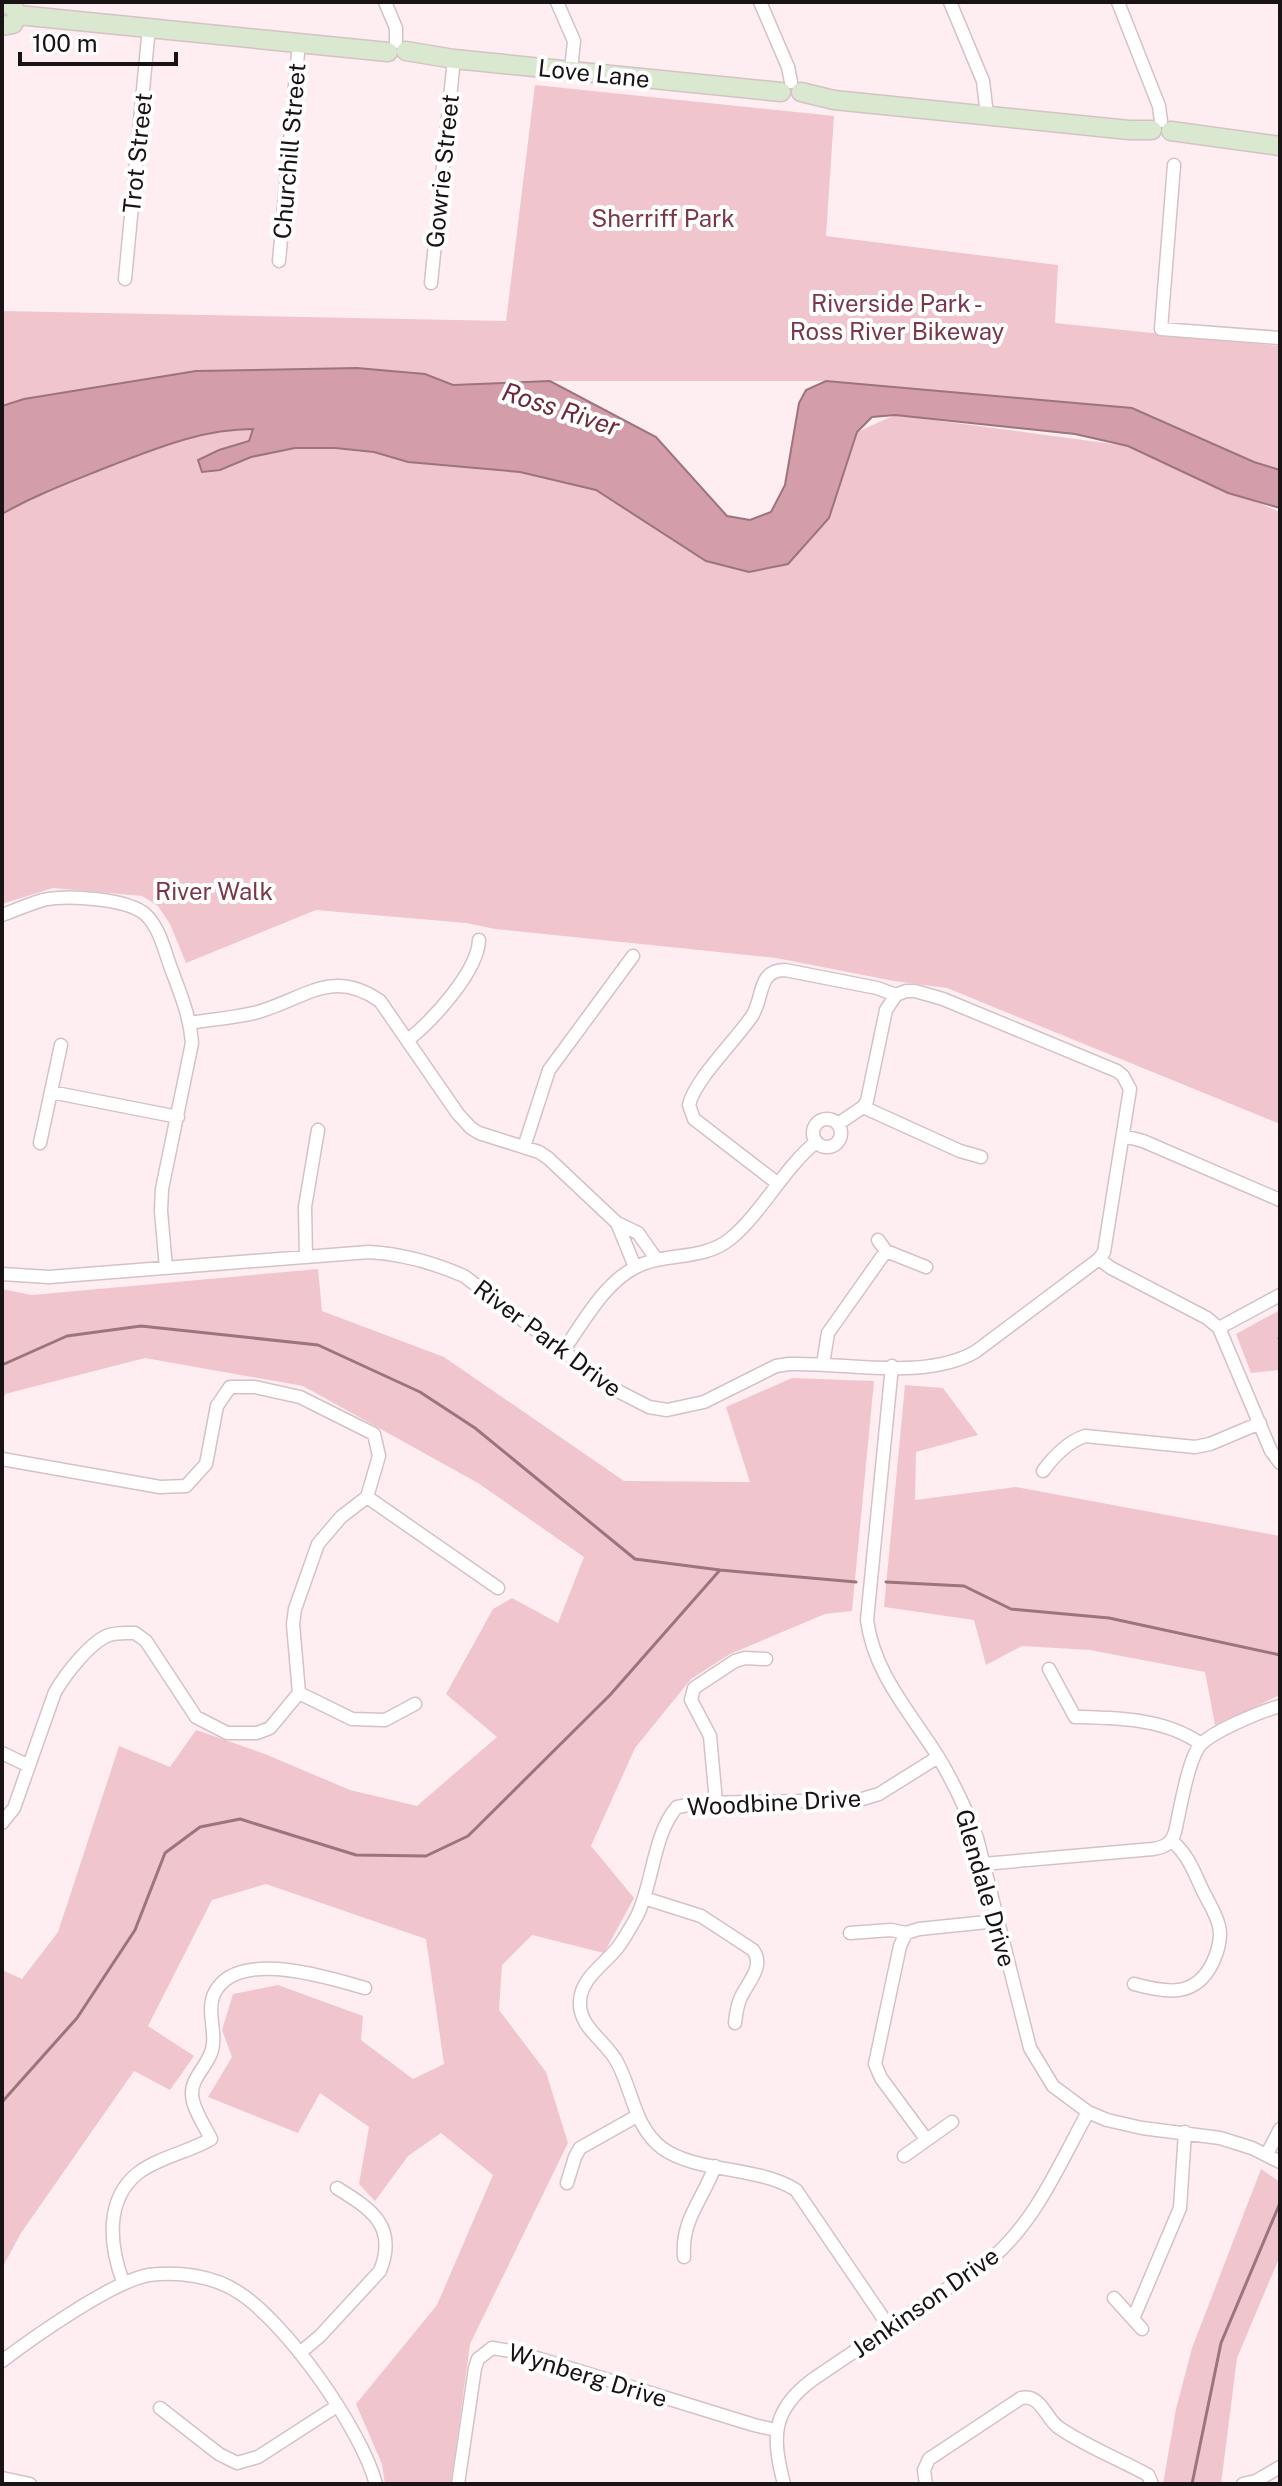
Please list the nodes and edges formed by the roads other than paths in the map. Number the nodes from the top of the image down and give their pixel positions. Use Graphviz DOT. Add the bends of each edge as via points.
graph roads {
  1 [pos="385,2"];
  2 [pos="557,2"];
  3 [pos="760,2"];
  4 [pos="950,2"];
  5 [pos="1118,2"];
  6 [pos="5,16"];
  7 [pos="149,27"];
  8 [pos="299,42"];
  9 [pos="397,48"];
  10 [pos="454,59"];
  11 [pos="571,70"];
  12 [pos="791,89"];
  13 [pos="987,115"];
  14 [pos="1162,127"];
  15 [pos="1280,146"];
  16 [pos="1174,165"];
  17 [pos="279,261"];
  18 [pos="125,279"];
  19 [pos="431,283"];
  20 [pos="1280,338"];
  21 [pos="2,915"];
  22 [pos="479,940"];
  23 [pos="633,956"];
  24 [pos="896,995"];
  25 [pos="190,1023"];
  26 [pos="408,1040"];
  27 [pos="61,1045"];
  28 [pos="51,1092"];
  29 [pos="863,1107"];
  30 [pos="178,1117"];
  31 [pos="838,1124"];
  32 [pos="318,1130"];
  33 [pos="1124,1136"];
  34 [pos="816,1142"];
  35 [pos="40,1143"];
  36 [pos="524,1147"];
  37 [pos="981,1157"];
  38 [pos="777,1183"];
  39 [pos="1280,1200"];
  40 [pos="617,1223"];
  41 [pos="878,1240"];
  42 [pos="886,1251"];
  43 [pos="306,1257"];
  44 [pos="1099,1259"];
  45 [pos="657,1260"];
  46 [pos="635,1267"];
  47 [pos="926,1267"];
  48 [pos="166,1268"];
  49 [pos="2,1274"];
  50 [pos="1280,1295"];
  51 [pos="1219,1328"];
  52 [pos="563,1351"];
  53 [pos="823,1364"];
  54 [pos="892,1366"];
  55 [pos="1260,1423"];
  56 [pos="2,1459"];
  57 [pos="1280,1463"];
  58 [pos="1043,1471"];
  59 [pos="367,1497"];
  60 [pos="498,1588"];
  61 [pos="766,1659"];
  62 [pos="1049,1669"];
  63 [pos="299,1693"];
  64 [pos="415,1704"];
  65 [pos="1280,1706"];
  66 [pos="1201,1744"];
  67 [pos="2,1753"];
  68 [pos="938,1757"];
  69 [pos="29,1766"];
  70 [pos="716,1802"];
  71 [pos="2,1823"];
  72 [pos="1172,1841"];
  73 [pos="983,1864"];
  74 [pos="644,1898"];
  75 [pos="997,1921"];
  76 [pos="850,1933"];
  77 [pos="906,1933"];
  78 [pos="1134,1984"];
  79 [pos="365,1988"];
  80 [pos="735,2023"];
  81 [pos="1088,2112"];
  82 [pos="637,2116"];
  83 [pos="952,2122"];
  84 [pos="1280,2129"];
  85 [pos="1185,2132"];
  86 [pos="926,2139"];
  87 [pos="1267,2154"];
  88 [pos="904,2156"];
  89 [pos="1280,2162"];
  90 [pos="715,2166"];
  91 [pos="567,2183"];
  92 [pos="337,2188"];
  93 [pos="684,2257"];
  94 [pos="123,2282"];
  95 [pos="1114,2298"];
  96 [pos="890,2328"];
  97 [pos="301,2352"];
  98 [pos="2,2361"];
  99 [pos="337,2406"];
  100 [pos="160,2408"];
  101 [pos="776,2430"];
  102 [pos="1280,2467"];
  103 [pos="2,2478"];
  104 [pos="30,2484"];
  105 [pos="376,2484"];
  106 [pos="458,2484"];
  107 [pos="784,2484"];
  108 [pos="926,2484"];
  109 [pos="1152,2484"];
  110 [pos="1243,2484"];
  1 -- 9 [label="street" via="396,28"];
  2 -- 11 [label="street" via="574,41"];
  3 -- 12 [label="street" via="788,67"];
  4 -- 13 [label="street" via="983,81"];
  5 -- 14 [label="street" via="1159,106"];
  6 -- 7 [label="street, Love Lane"];
  7 -- 8 [label="street, Love Lane"];
  7 -- 18 [label="street, Trot Street"];
  8 -- 9 [label="street, Love Lane"];
  8 -- 17 [label="street, Churchill Street"];
  9 -- 10 [label="street, Love Lane"];
  10 -- 11 [label="street, Love Lane"];
  10 -- 19 [label="street, Gowrie Street"];
  11 -- 12 [label="street, Love Lane"];
  12 -- 13 [label="street, Love Lane" via="834,100"];
  13 -- 14 [label="street, Love Lane"];
  14 -- 15 [label="street, Love Lane"];
  16 -- 20 [label="street" via="1161,329"];
  21 -- 25 [label="street" via="60,898 136,908 157,932"];
  22 -- 26 [label="street" via="474,962 427,1025"];
  23 -- 36 [label="street" via="549,1070"];
  24 -- 29 [label="street" via="886,1010"];
  24 -- 33 [label="street" via="915,991 943,999 1117,1071 1130,1089"];
  24 -- 38 [label="street" via="785,970 765,977 754,1013 689,1105 694,1119"];
  25 -- 26 [label="street" via="261,1011 339,985 380,1001"];
  25 -- 30 [label="street" via="190,1059"];
  26 -- 36 [label="street" via="471,1128"];
  27 -- 28 [label="street"];
  28 -- 30 [label="street"];
  28 -- 35 [label="street"];
  29 -- 31 [label="street"];
  29 -- 37 [label="street"];
  30 -- 48 [label="street" via="162,1199"];
  31 -- 34 [label="street" via="828,1119 817,1123"];
  31 -- 34 [label="street" via="841,1136 834,1145"];
  32 -- 43 [label="street" via="305,1207"];
  33 -- 39 [label="street"];
  33 -- 44 [label="street" via="1107,1242"];
  34 -- 38 [label="street"];
  36 -- 40 [label="street" via="548,1158"];
  38 -- 45 [label="street" via="729,1240 709,1250"];
  40 -- 45 [label="street" via="638,1233"];
  40 -- 46 [label="street"];
  41 -- 42 [label="street"];
  42 -- 47 [label="street"];
  42 -- 53 [label="street" via="828,1333"];
  43 -- 48 [label="street, River Park Drive"];
  43 -- 52 [label="street, River Park Drive" via="390,1253 441,1266 487,1291"];
  44 -- 51 [label="street"];
  44 -- 54 [label="street, River Park Drive" via="961,1360 929,1367"];
  45 -- 46 [label="street"];
  46 -- 52 [label="street" via="610,1288"];
  48 -- 49 [label="street, River Park Drive" via="49,1277"];
  50 -- 51 [label="street"];
  51 -- 55 [label="street"];
  52 -- 53 [label="street, River Park Drive" via="631,1400 667,1410 704,1402 776,1366"];
  53 -- 54 [label="street, River Park Drive"];
  54 -- 68 [label="street, Glendale Drive" via="867,1620 879,1665"];
  55 -- 57 [label="street"];
  55 -- 58 [label="street" via="1195,1447 1085,1436 1056,1454"];
  56 -- 59 [label="street" via="160,1487 186,1486 206,1464 217,1406 230,1387 255,1387 300,1397 374,1434 379,1456"];
  59 -- 60 [label="street"];
  59 -- 63 [label="street" via="341,1517 311,1559 293,1624"];
  61 -- 70 [label="street" via="735,1661 691,1694 710,1736"];
  62 -- 66 [label="street" via="1075,1717 1159,1725"];
  63 -- 64 [label="street" via="352,1719 385,1720"];
  63 -- 69 [label="street" via="270,1728 227,1733 196,1717 146,1641 135,1633 112,1634 64,1676"];
  65 -- 66 [label="street"];
  66 -- 72 [label="street"];
  67 -- 69 [label="street"];
  68 -- 70 [label="street, Woodbine Drive" via="870,1798"];
  68 -- 73 [label="street, Glendale Drive" via="965,1807"];
  69 -- 71 [label="street" via="14,1808"];
  70 -- 74 [label="street, Woodbine Drive" via="687,1804 670,1815"];
  72 -- 73 [label="street" via="1153,1849"];
  72 -- 78 [label="street" via="1185,1853 1218,1922 1219,1947 1207,1974 1193,1986 1178,1990"];
  73 -- 75 [label="street, Glendale Drive"];
  74 -- 80 [label="street" via="701,1916 757,1955"];
  74 -- 82 [label="street, Woodbine Drive" via="624,1939 585,1983 579,2005 583,2019 619,2064"];
  75 -- 77 [label="street"];
  75 -- 81 [label="street, Glendale Drive" via="1030,2048 1053,2086"];
  76 -- 77 [label="street"];
  77 -- 86 [label="street" via="875,2064"];
  79 -- 94 [label="street" via="281,1968 238,1974 214,1993 214,2044 192,2097 211,2139 138,2174 124,2190 112,2224"];
  81 -- 85 [label="street, Glendale Drive" via="1125,2125"];
  81 -- 96 [label="street, Jenkinson Drive" via="1012,2242"];
  82 -- 90 [label="street, Woodbine Drive" via="664,2149"];
  82 -- 91 [label="street" via="580,2148"];
  83 -- 86 [label="street"];
  84 -- 87 [label="street"];
  85 -- 87 [label="street, Glendale Drive"];
  85 -- 95 [label="street" via="1180,2208 1138,2324"];
  86 -- 88 [label="street"];
  87 -- 89 [label="street, Glendale Drive"];
  90 -- 93 [label="street" via="685,2227"];
  90 -- 96 [label="street, Woodbine Drive" via="796,2190"];
  92 -- 97 [label="street" via="377,2218 386,2239 384,2261"];
  94 -- 97 [label="street" via="172,2273 216,2282 238,2292"];
  94 -- 98 [label="street"];
  96 -- 101 [label="street, Jenkinson Drive" via="798,2390"];
  97 -- 99 [label="street"];
  99 -- 100 [label="street" via="258,2457 237,2463"];
  99 -- 105 [label="street"];
  101 -- 106 [label="street, Wynberg Drive" via="492,2348 475,2368"];
  101 -- 107 [label="street"];
  102 -- 110 [label="street"];
  103 -- 104 [label="street"];
  108 -- 109 [label="street" via="929,2459 1027,2397 1060,2428 1148,2475"];
}
